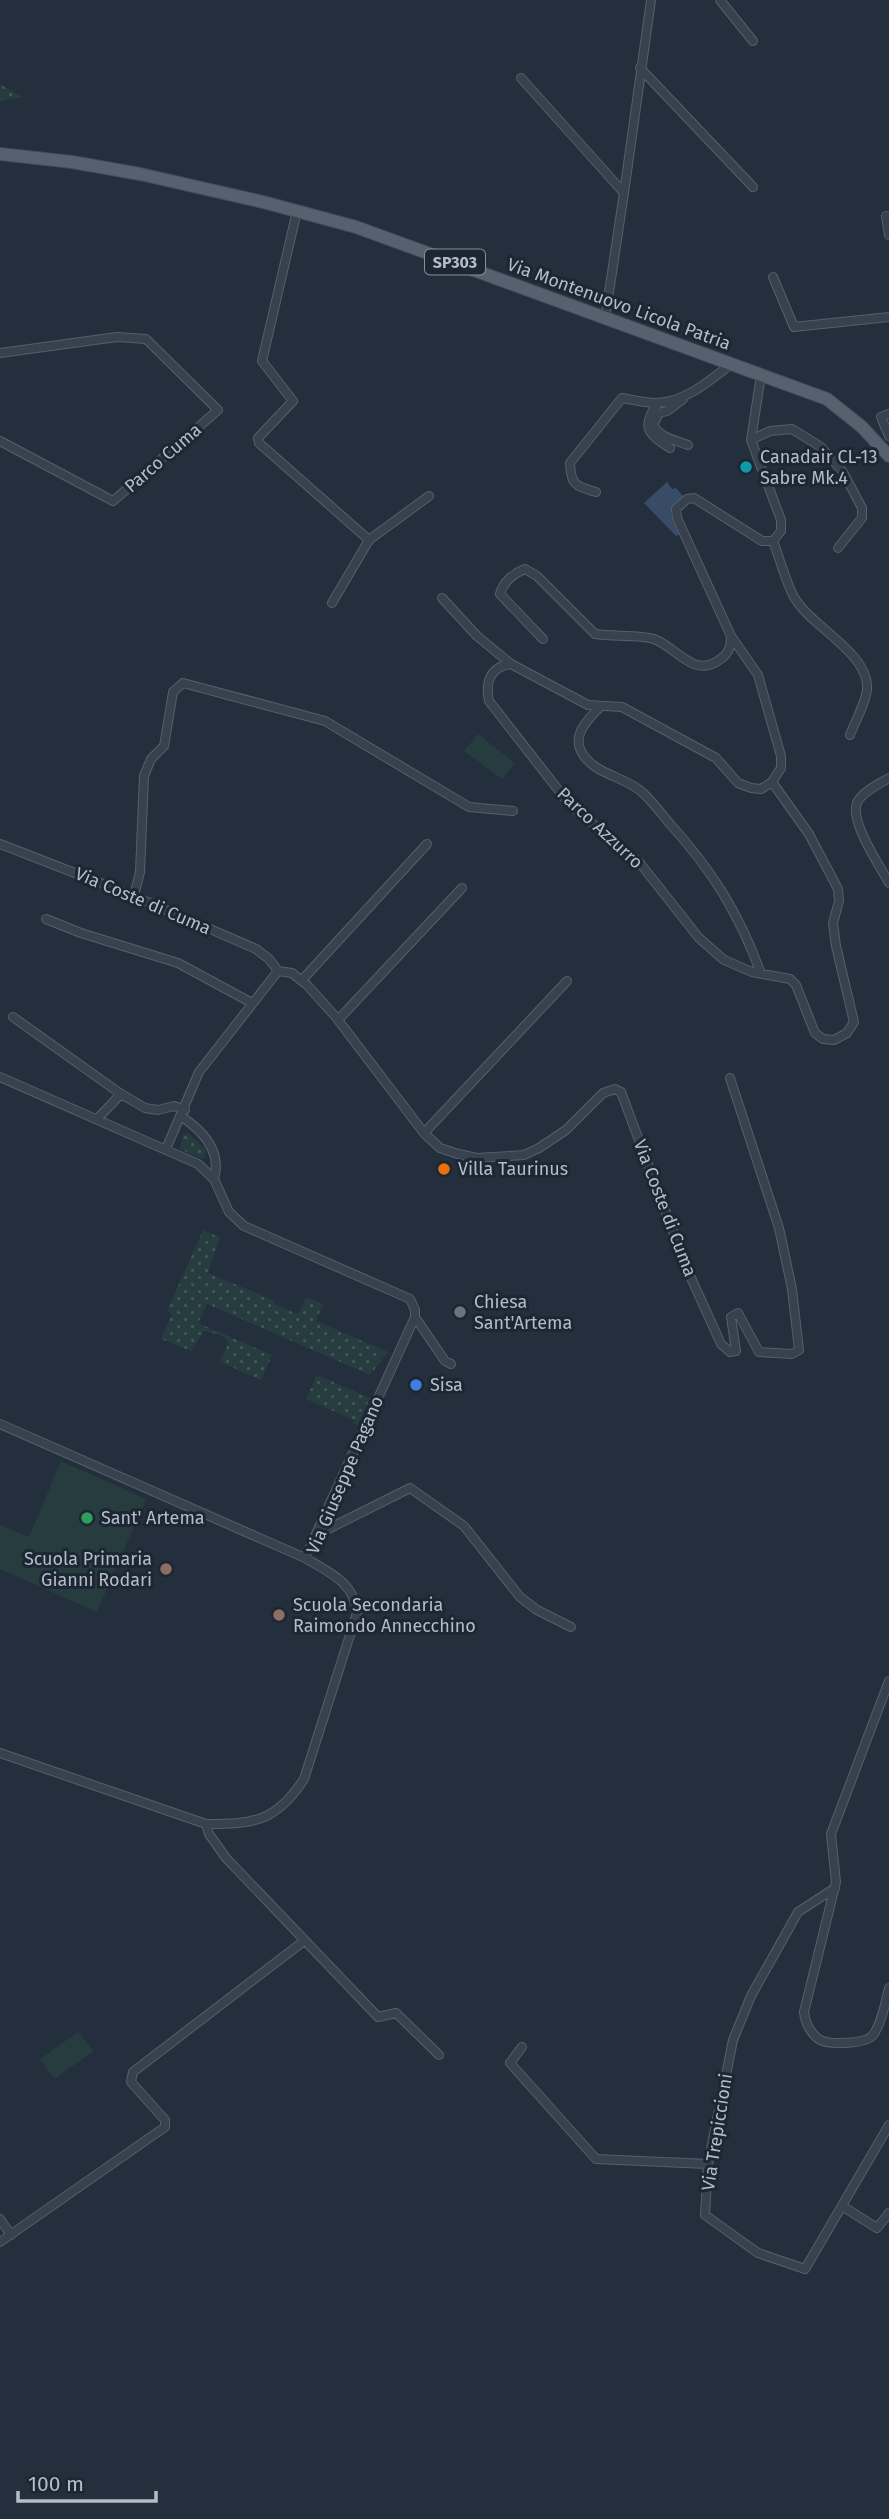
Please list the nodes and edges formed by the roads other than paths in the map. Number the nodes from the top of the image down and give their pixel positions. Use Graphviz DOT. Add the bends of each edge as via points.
graph roads {
  1 [pos="720,0"];
  2 [pos="650,1"];
  3 [pos="753,41"];
  4 [pos="640,68"];
  5 [pos="521,78"];
  6 [pos="0,154"];
  7 [pos="753,187"];
  8 [pos="624,193"];
  9 [pos="297,211"];
  10 [pos="886,216"];
  11 [pos="889,235"];
  12 [pos="773,277"];
  13 [pos="889,317"];
  14 [pos="605,318"];
  15 [pos="0,353"];
  16 [pos="731,363"];
  17 [pos="761,375"];
  18 [pos="689,392"];
  19 [pos="658,403"];
  20 [pos="889,414"];
  21 [pos="751,440"];
  22 [pos="0,441"];
  23 [pos="688,444"];
  24 [pos="887,447"];
  25 [pos="670,448"];
  26 [pos="596,492"];
  27 [pos="429,496"];
  28 [pos="369,540"];
  29 [pos="773,541"];
  30 [pos="838,548"];
  31 [pos="442,598"];
  32 [pos="332,603"];
  33 [pos="731,636"];
  34 [pos="543,639"];
  35 [pos="511,664"];
  36 [pos="601,706"];
  37 [pos="850,735"];
  38 [pos="889,778"];
  39 [pos="772,782"];
  40 [pos="513,811"];
  41 [pos="0,844"];
  42 [pos="427,844"];
  43 [pos="889,883"];
  44 [pos="462,888"];
  45 [pos="134,896"];
  46 [pos="46,919"];
  47 [pos="278,971"];
  48 [pos="761,974"];
  49 [pos="302,980"];
  50 [pos="567,981"];
  51 [pos="252,1003"];
  52 [pos="13,1017"];
  53 [pos="338,1020"];
  54 [pos="0,1077"];
  55 [pos="730,1079"];
  56 [pos="121,1094"];
  57 [pos="183,1114"];
  58 [pos="97,1119"];
  59 [pos="424,1133"];
  60 [pos="166,1149"];
  61 [pos="215,1153"];
  62 [pos="198,1164"];
  63 [pos="214,1179"];
  64 [pos="415,1317"];
  65 [pos="450,1364"];
  66 [pos="0,1424"];
  67 [pos="319,1529"];
  68 [pos="305,1558"];
  69 [pos="571,1627"];
  70 [pos="889,1682"];
  71 [pos="0,1753"];
  72 [pos="206,1824"];
  73 [pos="835,1888"];
  74 [pos="303,1941"];
  75 [pos="889,1988"];
  76 [pos="522,2047"];
  77 [pos="439,2055"];
  78 [pos="889,2125"];
  79 [pos="708,2164"];
  80 [pos="842,2206"];
  81 [pos="889,2213"];
  82 [pos="0,2219"];
  83 [pos="11,2235"];
  84 [pos="0,2242"];
  1 -- 3 [label="street"];
  2 -- 4 [label="street"];
  4 -- 7 [label="street"];
  4 -- 8 [label="street"];
  5 -- 8 [label="street"];
  6 -- 9 [label="main road, Via Montenuovo Licola Patria / SP303" via="140,174"];
  8 -- 14 [label="street"];
  9 -- 14 [label="main road, Via Montenuovo Licola Patria / SP303" via="428,252"];
  9 -- 28 [label="street" via="262,361 293,401 258,438 259,443"];
  10 -- 11 [label="street"];
  12 -- 13 [label="street" via="794,327"];
  14 -- 16 [label="main road, Via Montenuovo Licola Patria / SP303"];
  15 -- 22 [label="street, Parco Cuma" via="117,337 146,340 218,410 113,501"];
  16 -- 17 [label="main road, Via Montenuovo Licola Patria / SP303"];
  16 -- 18 [label="street"];
  17 -- 21 [label="street"];
  17 -- 24 [label="main road, Via Montenuovo Licola Patria / SP303" via="827,399"];
  18 -- 19 [label="street"];
  18 -- 23 [label="street" via="675,407 659,413 653,425 666,437"];
  19 -- 25 [label="street" via="648,416 647,427 652,437"];
  19 -- 26 [label="street" via="622,398 570,463 570,477 577,486"];
  20 -- 24 [label="street" via="881,417"];
  21 -- 29 [label="street" via="781,520 781,531"];
  21 -- 30 [label="street" via="770,431 792,429 821,447 843,472 862,508 862,518"];
  27 -- 28 [label="street"];
  28 -- 32 [label="street"];
  29 -- 33 [label="street" via="762,541 694,498 676,509"];
  29 -- 37 [label="street" via="794,597 864,672 867,688"];
  31 -- 35 [label="street"];
  33 -- 34 [label="street" via="731,648 709,666 695,665 652,638 595,634 525,569 502,586 500,594"];
  33 -- 39 [label="street" via="758,675 781,756 781,768"];
  35 -- 36 [label="street" via="588,705"];
  35 -- 48 [label="street, Parco Azzurro" via="500,665 489,676 489,701 570,805 639,863 699,938 724,960"];
  36 -- 39 [label="street" via="622,706 716,758 738,783 761,789"];
  36 -- 48 [label="street" via="580,732 579,749 589,764 641,790 701,858 735,910"];
  38 -- 43 [label="street" via="860,797 855,814"];
  39 -- 48 [label="street, Parco Azzurro" via="809,834 838,889 833,923 854,1022 834,1040 822,1039 815,1033 796,985 790,979"];
  40 -- 45 [label="street" via="470,807 325,721 183,683 173,692 164,746 144,776 140,872"];
  41 -- 45 [label="street, Via Coste di Cuma"];
  42 -- 49 [label="street"];
  44 -- 53 [label="street"];
  45 -- 47 [label="street, Via Coste di Cuma" via="256,948"];
  46 -- 51 [label="street" via="178,963"];
  47 -- 49 [label="street, Via Coste di Cuma"];
  47 -- 51 [label="street"];
  49 -- 53 [label="street, Via Coste di Cuma"];
  50 -- 59 [label="street"];
  51 -- 57 [label="street" via="199,1072"];
  52 -- 56 [label="street"];
  53 -- 59 [label="street, Via Coste di Cuma"];
  54 -- 58 [label="street"];
  55 -- 59 [label="street, Via Coste di Cuma" via="779,1228 799,1350 792,1354 759,1352 737,1313 731,1317 736,1351 721,1344 687,1269 621,1092 615,1088 603,1093 566,1130 524,1155 477,1158 457,1154 440,1148"];
  56 -- 57 [label="street" via="145,1108 174,1106"];
  56 -- 58 [label="street"];
  57 -- 60 [label="street"];
  57 -- 61 [label="street"];
  58 -- 60 [label="street"];
  60 -- 62 [label="street"];
  61 -- 62 [label="street"];
  61 -- 63 [label="street"];
  62 -- 63 [label="street"];
  63 -- 64 [label="street" via="235,1220 406,1296"];
  64 -- 65 [label="street"];
  64 -- 67 [label="street, Via Giuseppe Pagano"];
  66 -- 68 [label="street"];
  67 -- 68 [label="street, Via Giuseppe Pagano"];
  67 -- 69 [label="street" via="335,1526 410,1488 464,1526 520,1597"];
  68 -- 72 [label="street, Via Giuseppe Pagano" via="336,1576 353,1596 357,1613 304,1779 271,1815 238,1824"];
  70 -- 73 [label="street" via="831,1834"];
  71 -- 72 [label="street, Via Giuseppe Pagano"];
  72 -- 74 [label="street" via="226,1858"];
  73 -- 75 [label="street" via="805,2020 812,2032 828,2042 865,2042 878,2025"];
  73 -- 79 [label="street, Via Trepiccioni" via="799,1912 751,1996 733,2040"];
  74 -- 77 [label="street" via="378,2017 396,2013"];
  74 -- 83 [label="street" via="133,2072 131,2082 165,2120 165,2127"];
  76 -- 79 [label="street" via="510,2063 596,2159"];
  78 -- 80 [label="street, Via Trepiccioni"];
  79 -- 80 [label="street, Via Trepiccioni" via="705,2214 758,2253 805,2269"];
  80 -- 81 [label="street" via="877,2228"];
  82 -- 83 [label="street"];
  83 -- 84 [label="street"];
}
